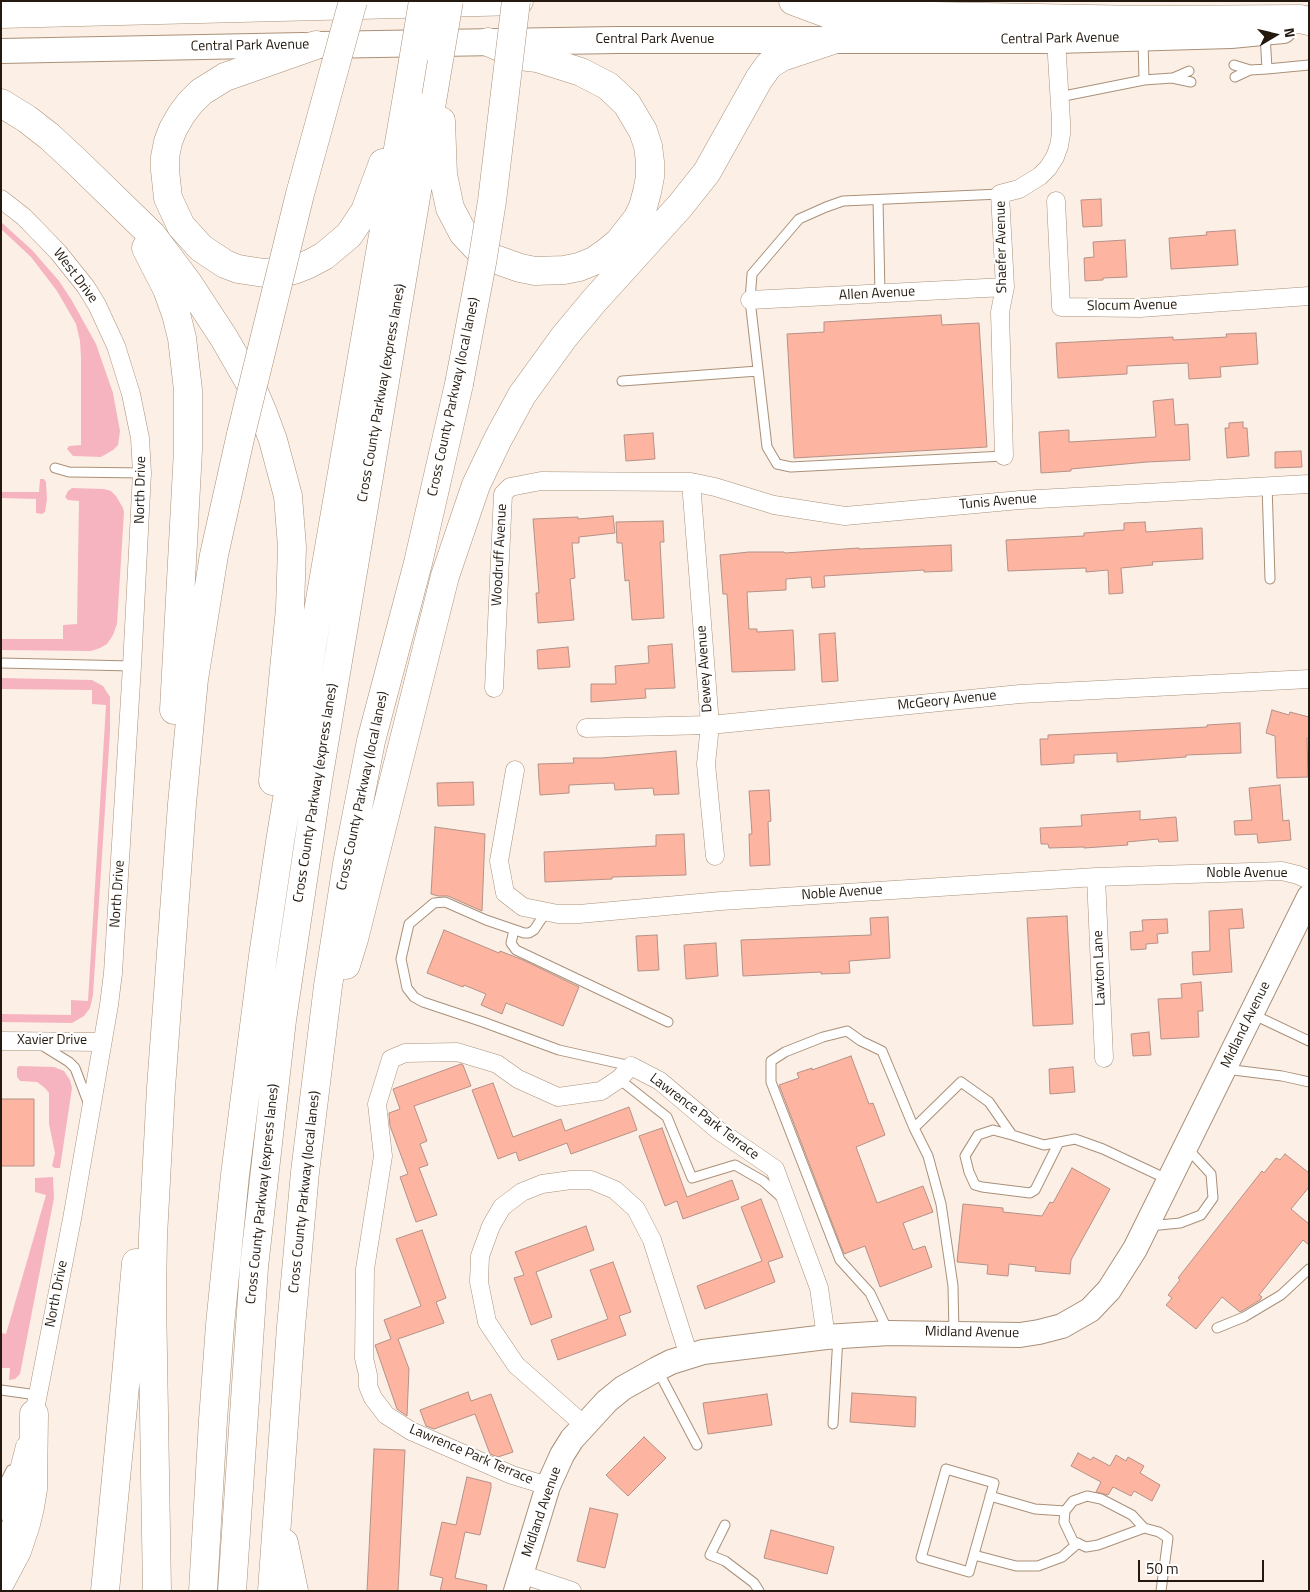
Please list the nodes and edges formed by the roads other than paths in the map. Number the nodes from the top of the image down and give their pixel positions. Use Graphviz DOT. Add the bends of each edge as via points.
graph roads {
  1 [pos="354,1"];
  2 [pos="423,1"];
  3 [pos="449,1"];
  4 [pos="518,1"];
  5 [pos="793,1"];
  6 [pos="1,14"];
  7 [pos="1309,21"];
  8 [pos="1309,28"];
  9 [pos="1265,32"];
  10 [pos="1143,37"];
  11 [pos="833,40"];
  12 [pos="1056,40"];
  13 [pos="488,42"];
  14 [pos="316,45"];
  15 [pos="1,51"];
  16 [pos="1234,65"];
  17 [pos="1309,66"];
  18 [pos="1267,69"];
  19 [pos="1250,70"];
  20 [pos="1189,71"];
  21 [pos="1234,77"];
  22 [pos="1172,78"];
  23 [pos="1144,80"];
  24 [pos="1191,82"];
  25 [pos="422,92"];
  26 [pos="1060,97"];
  27 [pos="1,103"];
  28 [pos="108,191"];
  29 [pos="1000,194"];
  30 [pos="1,199"];
  31 [pos="878,200"];
  32 [pos="1056,201"];
  33 [pos="1005,287"];
  34 [pos="880,294"];
  35 [pos="1309,296"];
  36 [pos="750,300"];
  37 [pos="124,370"];
  38 [pos="758,371"];
  39 [pos="622,381"];
  40 [pos="1004,456"];
  41 [pos="55,468"];
  42 [pos="142,473"];
  43 [pos="691,482"];
  44 [pos="1309,484"];
  45 [pos="1266,485"];
  46 [pos="1270,580"];
  47 [pos="1,664"];
  48 [pos="132,666"];
  49 [pos="1309,679"];
  50 [pos="494,688"];
  51 [pos="710,724"];
  52 [pos="586,728"];
  53 [pos="514,770"];
  54 [pos="715,856"];
  55 [pos="1096,877"];
  56 [pos="1309,880"];
  57 [pos="1309,897"];
  58 [pos="546,912"];
  59 [pos="173,928"];
  60 [pos="514,930"];
  61 [pos="1252,1014"];
  62 [pos="668,1022"];
  63 [pos="1,1041"];
  64 [pos="35,1041"];
  65 [pos="1309,1041"];
  66 [pos="102,1042"];
  67 [pos="320,1047"];
  68 [pos="1104,1058"];
  69 [pos="1225,1069"];
  70 [pos="625,1072"];
  71 [pos="247,1081"];
  72 [pos="1309,1082"];
  73 [pos="161,1088"];
  74 [pos="91,1108"];
  75 [pos="914,1128"];
  76 [pos="1012,1135"];
  77 [pos="1059,1142"];
  78 [pos="1186,1147"];
  79 [pos="1169,1180"];
  80 [pos="788,1203"];
  81 [pos="1146,1226"];
  82 [pos="1309,1269"];
  83 [pos="1217,1328"];
  84 [pos="889,1333"];
  85 [pos="954,1334"];
  86 [pos="832,1336"];
  87 [pos="688,1356"];
  88 [pos="657,1369"];
  89 [pos="1,1390"];
  90 [pos="36,1405"];
  91 [pos="833,1424"];
  92 [pos="584,1425"];
  93 [pos="698,1445"];
  94 [pos="548,1486"];
  95 [pos="1,1490"];
  96 [pos="990,1496"];
  97 [pos="277,1510"];
  98 [pos="1,1511"];
  99 [pos="1065,1511"];
  100 [pos="725,1524"];
  101 [pos="1144,1528"];
  102 [pos="1078,1543"];
  103 [pos="1,1549"];
  104 [pos="974,1555"];
  105 [pos="1,1581"];
  106 [pos="518,1582"];
  107 [pos="105,1591"];
  108 [pos="157,1591"];
  109 [pos="203,1591"];
  110 [pos="232,1591"];
  111 [pos="272,1591"];
  112 [pos="294,1591"];
  113 [pos="572,1591"];
  114 [pos="759,1591"];
  115 [pos="1161,1591"];
  1 -- 59 [label="highway, bridge" via="300,194 240,434 214,555 194,679"];
  2 -- 25 [label="highway, Cross County Parkway (express lanes), bridge"];
  3 -- 25 [label="highway, Cross County Parkway (express lanes), bridge" via="440,54"];
  4 -- 6 [label="highway"];
  4 -- 67 [label="highway, Cross County Parkway (local lanes), bridge" via="480,272 418,563 358,802"];
  5 -- 7 [label="highway" via="828,14"];
  8 -- 9 [label="main road, Central Park Avenue"];
  9 -- 10 [label="main road, Central Park Avenue"];
  9 -- 18 [label="lane"];
  10 -- 12 [label="main road, Central Park Avenue"];
  10 -- 23 [label="lane"];
  11 -- 12 [label="main road, Central Park Avenue"];
  11 -- 13 [label="main road, Central Park Avenue"];
  11 -- 67 [label="highway" via="782,56 769,65 707,172 549,356 522,395 490,454 467,509 445,576 354,939"];
  12 -- 26 [label="street, Shaefer Avenue"];
  13 -- 14 [label="main road, Central Park Avenue"];
  13 -- 25 [label="highway" via="520,56 566,66 595,78 618,94 643,131 650,162 643,207 630,230 594,261 564,270 535,271 503,263 477,248 463,233 450,208 442,160"];
  14 -- 15 [label="street, Central Park Avenue"];
  14 -- 25 [label="highway" via="214,83 190,103 173,129 164,170 168,198 181,226 212,257 238,269 264,273 294,270 338,246 365,211"];
  16 -- 19 [label="lane"];
  17 -- 18 [label="lane"];
  18 -- 19 [label="lane"];
  19 -- 21 [label="lane"];
  20 -- 22 [label="lane"];
  22 -- 23 [label="lane"];
  22 -- 24 [label="lane"];
  23 -- 26 [label="lane"];
  25 -- 71 [label="highway, Cross County Parkway (express lanes)" via="285,814"];
  25 -- 110 [label="highway, Cross County Parkway (express lanes)" via="281,1029 254,1267"];
  26 -- 29 [label="street, Shaefer Avenue" via="1061,134 1052,163 1031,182"];
  27 -- 28 [label="highway" via="50,137"];
  28 -- 59 [label="highway" via="143,242 167,289 182,338 188,390 188,450 167,840"];
  28 -- 71 [label="highway" via="152,235 188,283 228,346 263,413 288,496 292,548 290,609 264,863"];
  29 -- 31 [label="lane"];
  29 -- 33 [label="street, Shaefer Avenue"];
  30 -- 37 [label="street, West Drive" via="41,233 86,287 107,325"];
  31 -- 34 [label="lane"];
  31 -- 36 [label="lane" via="843,201 798,219 752,274"];
  32 -- 35 [label="street, Slocum Avenue" via="1061,307 1140,308"];
  33 -- 34 [label="street, Allen Avenue"];
  33 -- 40 [label="street, Shaefer Avenue" via="1000,312"];
  34 -- 36 [label="street, Allen Avenue"];
  36 -- 38 [label="lane"];
  37 -- 42 [label="street, North Drive" via="140,438"];
  38 -- 39 [label="lane"];
  38 -- 40 [label="lane" via="767,447 777,464 791,467"];
  41 -- 42 [label="lane" via="69,472"];
  42 -- 48 [label="street, North Drive"];
  43 -- 45 [label="street, Tunis Avenue" via="774,505 845,516 1020,500"];
  43 -- 50 [label="street, Woodruff Avenue" via="540,481 510,487 503,494"];
  43 -- 51 [label="street, Dewey Avenue"];
  44 -- 45 [label="street, Tunis Avenue"];
  45 -- 46 [label="lane"];
  47 -- 48 [label="lane"];
  48 -- 66 [label="street, North Drive" via="113,972"];
  49 -- 51 [label="street, McGeory Avenue" via="1020,694"];
  51 -- 52 [label="street, McGeory Avenue"];
  51 -- 54 [label="street, Dewey Avenue" via="706,764"];
  53 -- 58 [label="street, Noble Avenue" via="499,861 505,894 522,907"];
  55 -- 56 [label="street, Noble Avenue" via="1282,871"];
  55 -- 58 [label="street, Noble Avenue" via="579,914"];
  55 -- 68 [label="street, Lawton Lane"];
  57 -- 61 [label="street, Midland Avenue"];
  58 -- 60 [label="lane" via="529,933"];
  59 -- 73 [label="highway"];
  60 -- 62 [label="lane" via="511,943 516,950"];
  60 -- 70 [label="lane" via="445,902 434,903 409,924 401,959 407,988 423,1002"];
  61 -- 65 [label="lane"];
  61 -- 69 [label="street, Midland Avenue"];
  63 -- 64 [label="street, Xavier Drive"];
  64 -- 66 [label="street, Xavier Drive"];
  64 -- 74 [label="lane" via="75,1068"];
  66 -- 74 [label="street, North Drive"];
  67 -- 97 [label="highway, Cross County Parkway (local lanes)" via="291,1327"];
  69 -- 72 [label="lane"];
  69 -- 78 [label="street, Midland Avenue"];
  70 -- 80 [label="street, Lawrence Park Terrace" via="660,1081 718,1130 775,1169"];
  70 -- 80 [label="lane" via="667,1117 692,1178 735,1165 763,1181"];
  70 -- 94 [label="street, Lawrence Park Terrace" via="601,1091 558,1096 518,1079 497,1064 457,1052 405,1053 391,1059 377,1104 382,1156 365,1269 364,1358 373,1398 386,1415 411,1431 512,1475"];
  71 -- 109 [label="highway, Cross County Parkway (express lanes)" via="220,1325"];
  73 -- 107 [label="highway" via="139,1217"];
  73 -- 108 [label="highway" via="152,1296"];
  74 -- 90 [label="street, North Drive"];
  75 -- 76 [label="lane" via="961,1082 989,1102"];
  75 -- 84 [label="lane" via="882,1051 847,1032 801,1044 771,1061 771,1082 840,1260 870,1293"];
  75 -- 85 [label="lane" via="928,1156 941,1204 953,1286"];
  76 -- 77 [label="lane" via="1044,1145"];
  76 -- 77 [label="lane" via="993,1130 978,1135 964,1156 975,1185 1030,1193 1035,1190"];
  77 -- 79 [label="lane" via="1075,1139"];
  78 -- 79 [label="street, Midland Avenue"];
  78 -- 81 [label="lane" via="1211,1174 1213,1198 1202,1215 1180,1223"];
  79 -- 81 [label="street, Midland Avenue"];
  80 -- 86 [label="street, Lawrence Park Terrace" via="819,1288"];
  81 -- 85 [label="street, Midland Avenue" via="1109,1290 1090,1310 1077,1318 1062,1326 1020,1335"];
  82 -- 83 [label="lane" via="1281,1295 1244,1318"];
  84 -- 85 [label="street, Midland Avenue"];
  84 -- 86 [label="street, Midland Avenue"];
  86 -- 87 [label="street, Midland Avenue" via="719,1349"];
  86 -- 91 [label="lane"];
  87 -- 88 [label="street, Midland Avenue"];
  87 -- 92 [label="street" via="652,1240 636,1209 615,1190 591,1180 542,1184 522,1192 502,1208 480,1256 479,1282 487,1322 516,1365"];
  88 -- 92 [label="street, Midland Avenue" via="623,1388"];
  88 -- 93 [label="lane"];
  89 -- 90 [label="lane"];
  90 -- 95 [label="lane"];
  90 -- 98 [label="street, North Drive" via="15,1485"];
  90 -- 103 [label="street, North Drive" via="24,1488"];
  90 -- 105 [label="highway" via="30,1507 17,1551"];
  92 -- 94 [label="street, Midland Avenue" via="562,1455"];
  94 -- 106 [label="street, Midland Avenue"];
  96 -- 99 [label="lane" via="1035,1510"];
  96 -- 104 [label="lane"];
  96 -- 104 [label="lane" via="994,1484 946,1469 921,1558 969,1572"];
  97 -- 111 [label="highway, Cross County Parkway (local lanes)"];
  97 -- 112 [label="highway"];
  99 -- 101 [label="lane" via="1073,1501 1087,1496 1101,1499 1132,1515"];
  99 -- 102 [label="lane" via="1064,1522"];
  100 -- 114 [label="lane" via="710,1555 725,1561 754,1583"];
  101 -- 102 [label="lane" via="1098,1545"];
  101 -- 115 [label="lane" via="1168,1538"];
  102 -- 104 [label="lane" via="1062,1557 1038,1566 1016,1566"];
  106 -- 113 [label="street"];
}
